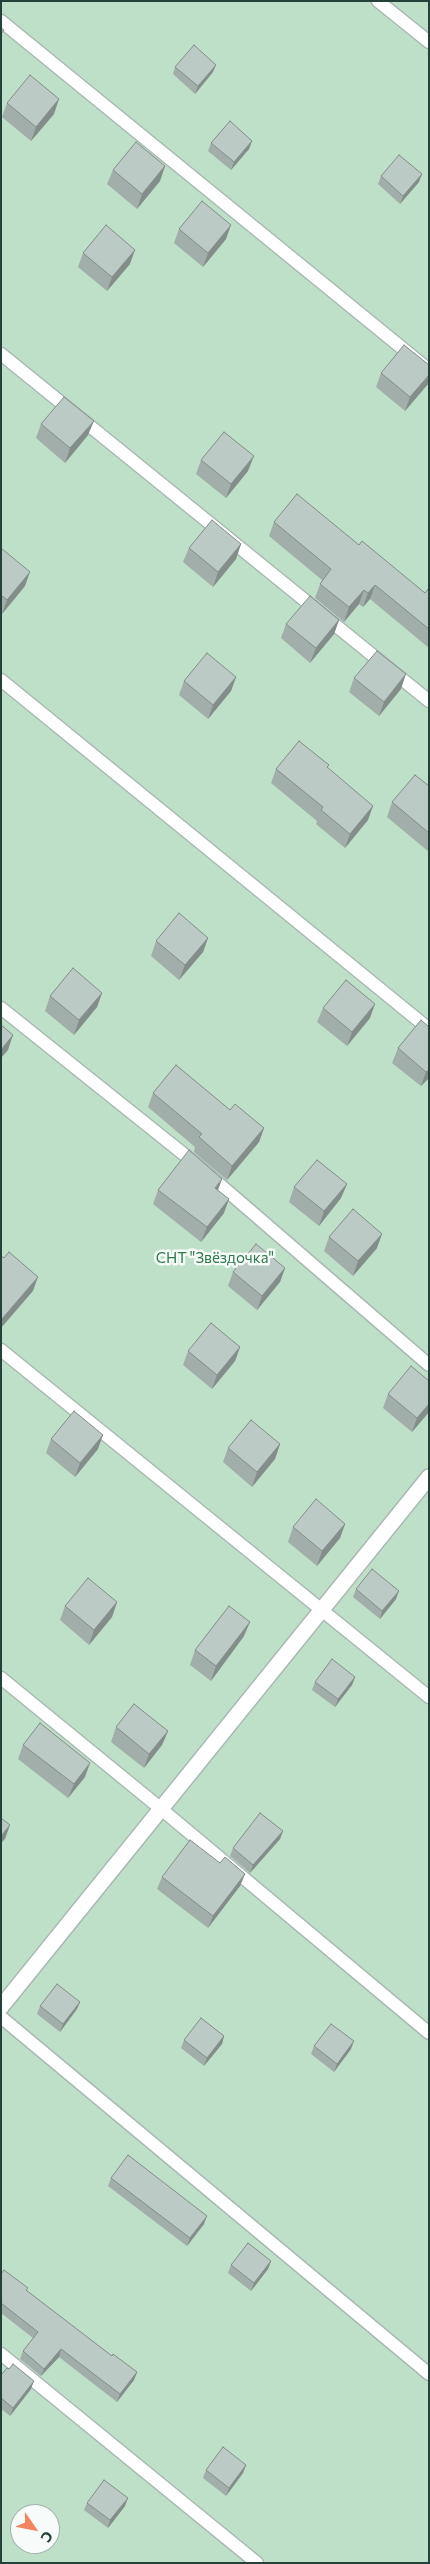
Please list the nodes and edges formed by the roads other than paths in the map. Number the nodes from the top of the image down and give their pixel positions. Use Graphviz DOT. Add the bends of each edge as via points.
graph roads {
  1 [pos="378,1"];
  2 [pos="1,21"];
  3 [pos="429,42"];
  4 [pos="1,354"];
  5 [pos="429,370"];
  6 [pos="1,680"];
  7 [pos="429,701"];
  8 [pos="1,1008"];
  9 [pos="429,1029"];
  10 [pos="1,1350"];
  11 [pos="429,1365"];
  12 [pos="429,1477"];
  13 [pos="322,1609"];
  14 [pos="1,1678"];
  15 [pos="429,1697"];
  16 [pos="160,1808"];
  17 [pos="1,2007"];
  18 [pos="1,2017"];
  19 [pos="429,2033"];
  20 [pos="1,2354"];
  21 [pos="429,2374"];
  22 [pos="257,2563"];
  1 -- 3 [label="lane"];
  2 -- 5 [label="lane"];
  4 -- 7 [label="lane"];
  6 -- 9 [label="lane"];
  8 -- 11 [label="lane" via="196,1164"];
  10 -- 13 [label="lane"];
  12 -- 13 [label="street"];
  13 -- 15 [label="lane"];
  13 -- 16 [label="street"];
  14 -- 16 [label="lane"];
  16 -- 17 [label="street"];
  16 -- 19 [label="lane"];
  18 -- 21 [label="lane"];
  20 -- 22 [label="lane"];
}
